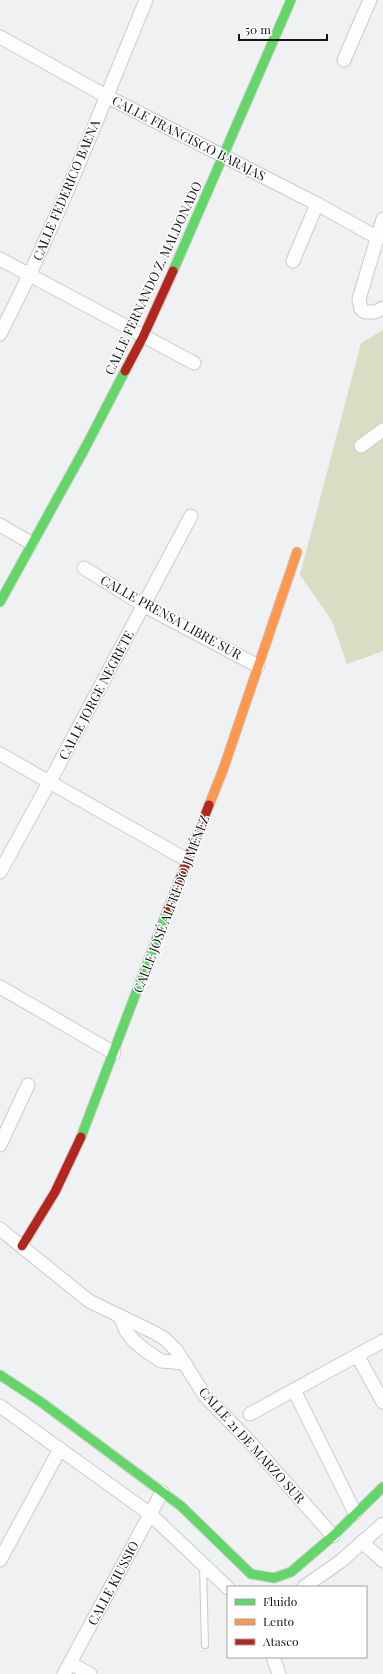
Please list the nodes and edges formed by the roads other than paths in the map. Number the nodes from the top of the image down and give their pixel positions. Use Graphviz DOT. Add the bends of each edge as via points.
graph roads {
  1 [pos="146,0"];
  2 [pos="291,0"];
  3 [pos="370,0"];
  4 [pos="0,37"];
  5 [pos="344,60"];
  6 [pos="106,96"];
  7 [pos="224,156"];
  8 [pos="317,204"];
  9 [pos="383,219"];
  10 [pos="378,238"];
  11 [pos="0,259"];
  12 [pos="293,261"];
  13 [pos="30,276"];
  14 [pos="383,308"];
  15 [pos="0,334"];
  16 [pos="143,337"];
  17 [pos="194,363"];
  18 [pos="383,430"];
  19 [pos="360,446"];
  20 [pos="191,516"];
  21 [pos="0,525"];
  22 [pos="31,543"];
  23 [pos="297,552"];
  24 [pos="84,568"];
  25 [pos="0,602"];
  26 [pos="143,605"];
  27 [pos="258,666"];
  28 [pos="0,754"];
  29 [pos="50,782"];
  30 [pos="186,860"];
  31 [pos="0,872"];
  32 [pos="0,987"];
  33 [pos="114,1053"];
  34 [pos="28,1085"];
  35 [pos="0,1145"];
  36 [pos="0,1229"];
  37 [pos="22,1246"];
  38 [pos="120,1316"];
  39 [pos="143,1327"];
  40 [pos="133,1340"];
  41 [pos="383,1341"];
  42 [pos="357,1355"];
  43 [pos="185,1363"];
  44 [pos="0,1375"];
  45 [pos="294,1390"];
  46 [pos="383,1402"];
  47 [pos="0,1406"];
  48 [pos="250,1414"];
  49 [pos="60,1450"];
  50 [pos="383,1487"];
  51 [pos="162,1492"];
  52 [pos="355,1513"];
  53 [pos="150,1514"];
  54 [pos="383,1524"];
  55 [pos="333,1536"];
  56 [pos="362,1542"];
  57 [pos="0,1560"];
  58 [pos="383,1561"];
  59 [pos="203,1564"];
  60 [pos="305,1586"];
  61 [pos="227,1587"];
  62 [pos="205,1645"];
  63 [pos="273,1658"];
  64 [pos="282,1658"];
  65 [pos="67,1669"];
  66 [pos="90,1674"];
  67 [pos="279,1674"];
  68 [pos="283,1674"];
  1 -- 6 [label="street, CALLE FEDERICO BAENA"];
  2 -- 7 [label="street, CALLE FERNANDO Z. MALDONADO"];
  3 -- 5 [label="street"];
  4 -- 6 [label="street, CALLE FRANCISCO BARAJAS"];
  6 -- 7 [label="street, CALLE FRANCISCO BARAJAS"];
  6 -- 13 [label="street, CALLE FEDERICO BAENA"];
  7 -- 8 [label="street, CALLE FRANCISCO BARAJAS"];
  7 -- 16 [label="street, CALLE FERNANDO Z. MALDONADO"];
  8 -- 10 [label="street, CALLE FRANCISCO BARAJAS"];
  8 -- 12 [label="street"];
  9 -- 10 [label="street"];
  10 -- 14 [label="street" via="359,299 361,309 365,312 376,312"];
  11 -- 13 [label="street"];
  13 -- 15 [label="street, CALLE FEDERICO BAENA"];
  13 -- 16 [label="street"];
  16 -- 17 [label="street"];
  16 -- 22 [label="street, CALLE FERNANDO Z. MALDONADO" via="84,450"];
  18 -- 19 [label="street"];
  20 -- 26 [label="street, CALLE JORGE NEGRETE"];
  21 -- 22 [label="street"];
  22 -- 25 [label="street, CALLE FERNANDO Z. MALDONADO"];
  23 -- 27 [label="street, CALLE JOSÉ ALFREDO JIMÉNEZ"];
  24 -- 26 [label="street, CALLE PRENSA LIBRE SUR"];
  26 -- 27 [label="street, CALLE PRENSA LIBRE SUR"];
  26 -- 29 [label="street, CALLE JORGE NEGRETE"];
  27 -- 30 [label="street, CALLE JOSÉ ALFREDO JIMÉNEZ" via="223,770"];
  28 -- 29 [label="street"];
  29 -- 30 [label="street"];
  29 -- 31 [label="street, CALLE JORGE NEGRETE"];
  30 -- 33 [label="street, CALLE JOSÉ ALFREDO JIMÉNEZ"];
  32 -- 33 [label="street"];
  33 -- 37 [label="street, CALLE JOSÉ ALFREDO JIMÉNEZ" via="70,1162"];
  34 -- 35 [label="street"];
  36 -- 37 [label="street, CALLE 21 DE MARZO SUR"];
  37 -- 38 [label="street, CALLE 21 DE MARZO SUR" via="88,1301"];
  38 -- 39 [label="street, CALLE 21 DE MARZO SUR"];
  38 -- 40 [label="street"];
  39 -- 40 [label="street"];
  39 -- 43 [label="street, CALLE 21 DE MARZO SUR" via="165,1339"];
  40 -- 43 [label="street" via="161,1360"];
  41 -- 42 [label="street"];
  42 -- 45 [label="street"];
  42 -- 46 [label="street"];
  43 -- 55 [label="street, CALLE 21 DE MARZO SUR" via="205,1396"];
  44 -- 51 [label="street" via="41,1402"];
  45 -- 48 [label="street"];
  45 -- 52 [label="street"];
  47 -- 49 [label="street"];
  49 -- 53 [label="street"];
  49 -- 57 [label="street"];
  50 -- 52 [label="street"];
  51 -- 53 [label="street, CALLE KIUSSIO"];
  51 -- 55 [label="street" via="193,1517 251,1574 274,1578 291,1572"];
  52 -- 55 [label="street"];
  53 -- 59 [label="street"];
  53 -- 65 [label="street, CALLE KIUSSIO"];
  54 -- 56 [label="street"];
  56 -- 58 [label="street"];
  56 -- 60 [label="street" via="341,1561"];
  59 -- 61 [label="street"];
  59 -- 62 [label="lane"];
  63 -- 67 [label="street"];
  64 -- 68 [label="street"];
  65 -- 66 [label="street"];
}
